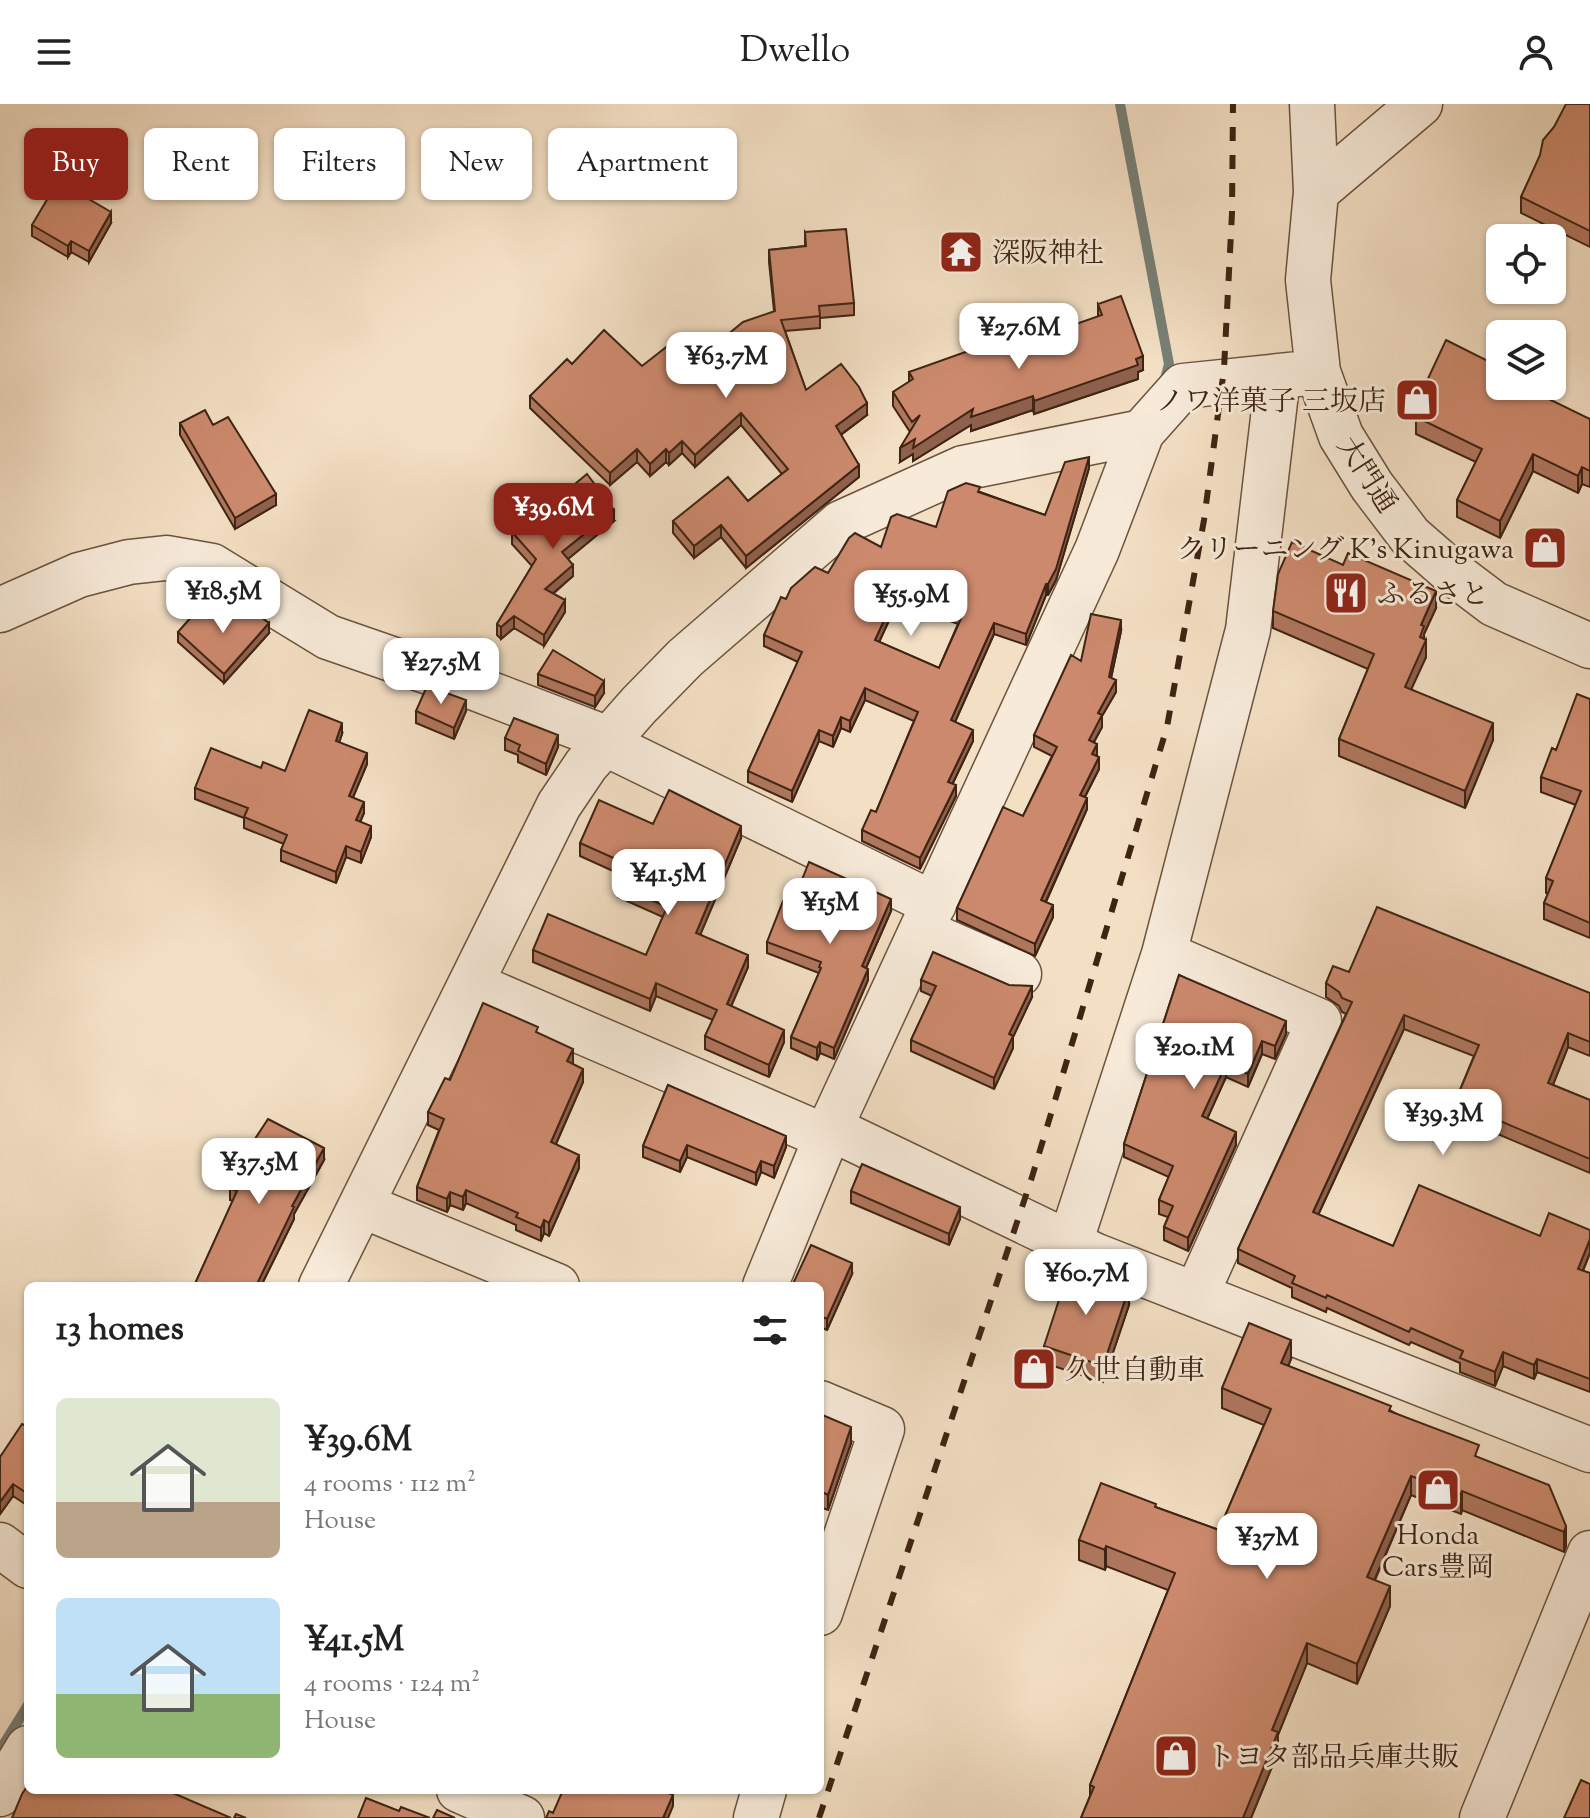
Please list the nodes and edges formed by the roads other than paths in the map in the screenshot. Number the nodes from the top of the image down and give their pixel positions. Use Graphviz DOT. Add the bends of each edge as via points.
graph roads {
  1 [pos="1312,104"];
  2 [pos="1420,104"];
  3 [pos="1316,192"];
  4 [pos="1298,374"];
  5 [pos="1142,432"];
  6 [pos="0,610"];
  7 [pos="1590,646"];
  8 [pos="608,742"];
  9 [pos="927,917"];
  10 [pos="1164,954"];
  11 [pos="1019,974"];
  12 [pos="471,984"];
  13 [pos="828,1132"];
  14 [pos="361,1205"];
  15 [pos="1070,1243"];
  16 [pos="323,1282"];
  17 [pos="547,1282"];
  18 [pos="767,1282"];
  19 [pos="1196,1295"];
  20 [pos="824,1405"];
  21 [pos="1590,1450"];
  22 [pos="0,1545"];
  23 [pos="1590,1553"];
  24 [pos="24,1563"];
  25 [pos="824,1601"];
  26 [pos="468,1794"];
  27 [pos="540,1794"];
  28 [pos="763,1794"];
  29 [pos="522,1818"];
  30 [pos="529,1818"];
  31 [pos="756,1818"];
  32 [pos="1482,1818"];
  1 -- 3 [label="street, 大門通"];
  2 -- 3 [label="street"];
  3 -- 4 [label="street, 大門通"];
  4 -- 5 [label="street" via="1183,386"];
  4 -- 7 [label="street, 大門通" via="1410,536 1494,604"];
  4 -- 10 [label="street" via="1248,630"];
  5 -- 8 [label="street" via="963,468 841,523 685,658"];
  5 -- 9 [label="street" via="1097,550"];
  6 -- 8 [label="street" via="79,575 129,562 166,558 212,566 328,637"];
  8 -- 9 [label="street"];
  8 -- 12 [label="street" via="559,805"];
  9 -- 11 [label="street"];
  9 -- 13 [label="street"];
  10 -- 15 [label="street"];
  10 -- 19 [label="street" via="1319,1021"];
  12 -- 13 [label="street"];
  12 -- 14 [label="street"];
  13 -- 15 [label="street"];
  13 -- 18 [label="street"];
  14 -- 16 [label="street"];
  14 -- 17 [label="street"];
  15 -- 19 [label="street"];
  19 -- 21 [label="street"];
  20 -- 25 [label="street" via="882,1429"];
  22 -- 24 [label="street"];
  23 -- 32 [label="street"];
  26 -- 29 [label="street"];
  27 -- 30 [label="street"];
  28 -- 31 [label="street"];
}
